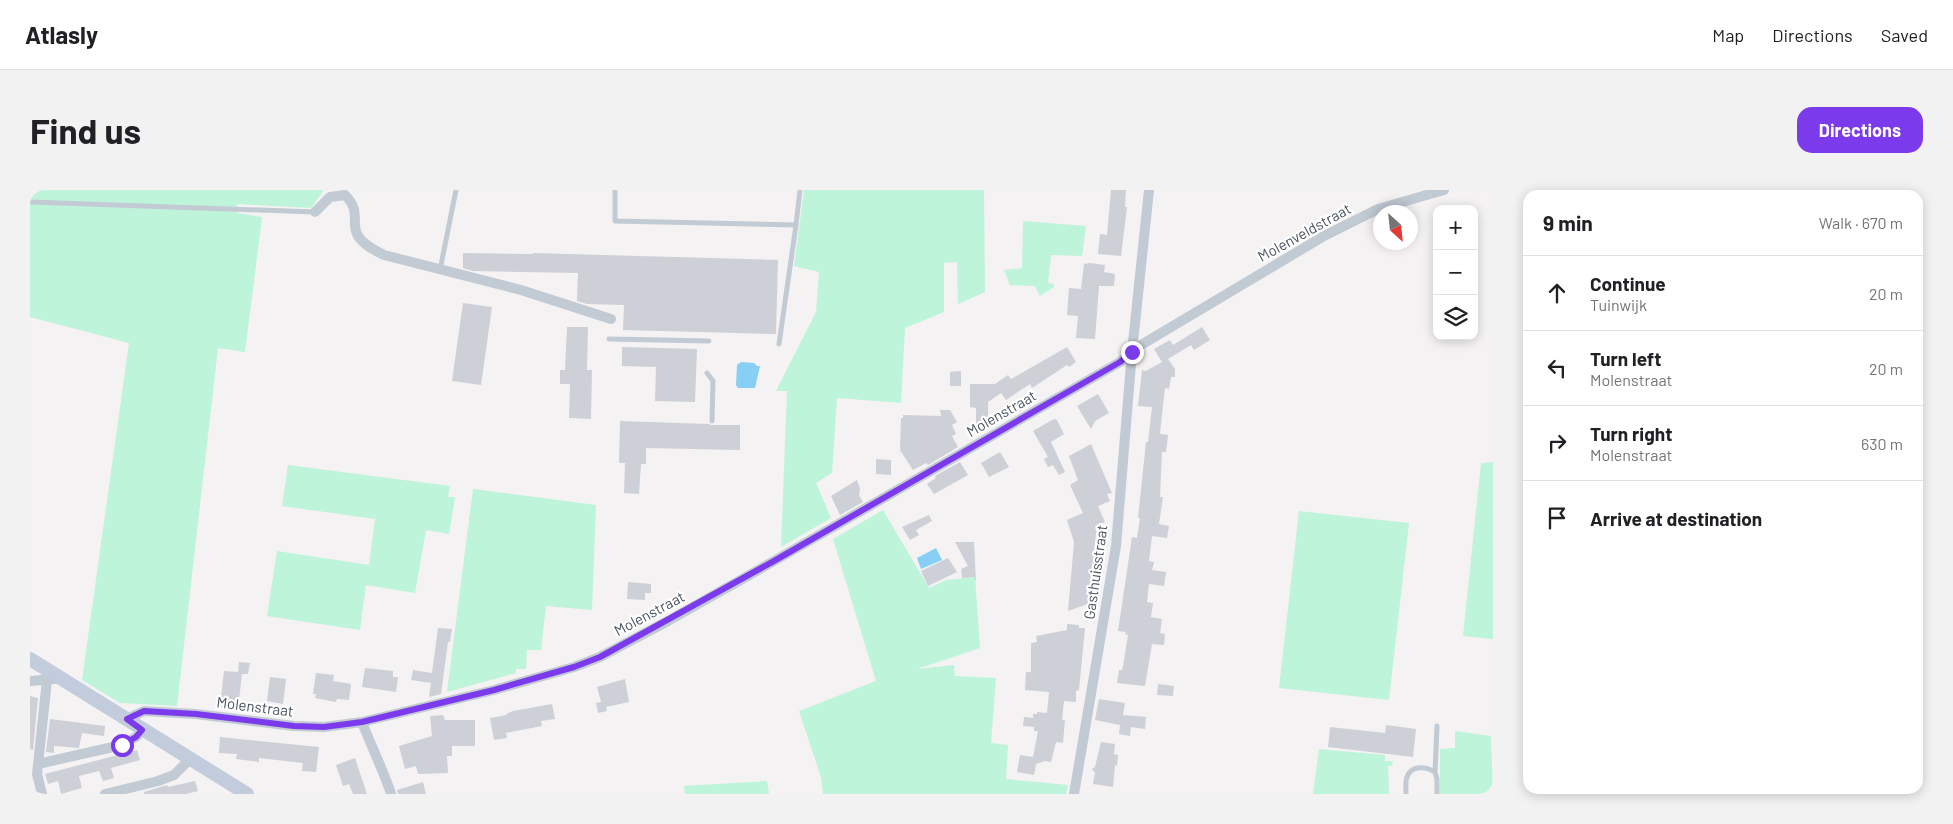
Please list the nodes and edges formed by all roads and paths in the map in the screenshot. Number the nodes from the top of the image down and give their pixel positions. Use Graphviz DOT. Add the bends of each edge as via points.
graph roads {
  1 [pos="456,190"];
  2 [pos="616,190"];
  3 [pos="800,190"];
  4 [pos="1149,190"];
  5 [pos="1444,190"];
  6 [pos="345,193"];
  7 [pos="30,202"];
  8 [pos="315,212"];
  9 [pos="796,225"];
  10 [pos="440,270"];
  11 [pos="611,320"];
  12 [pos="609,339"];
  13 [pos="709,341"];
  14 [pos="779,344"];
  15 [pos="1132,352"];
  16 [pos="707,373"];
  17 [pos="712,421"];
  18 [pos="30,659"];
  19 [pos="54,679"];
  20 [pos="30,681"];
  21 [pos="127,719"];
  22 [pos="362,722"];
  23 [pos="1437,726"];
  24 [pos="142,730"];
  25 [pos="191,758"];
  26 [pos="38,764"];
  27 [pos="1435,772"];
  28 [pos="42,794"];
  29 [pos="105,794"];
  30 [pos="247,794"];
  31 [pos="390,794"];
  32 [pos="1074,794"];
  33 [pos="1406,794"];
  34 [pos="1437,794"];
  1 -- 10 [label="lane"];
  2 -- 9 [label="lane" via="615,221"];
  3 -- 9 [label="lane"];
  4 -- 15 [label="street, Gasthuisstraat"];
  5 -- 15 [label="street, Molenveldstraat" via="1378,209 1324,236"];
  6 -- 8 [label="street" via="330,197"];
  6 -- 10 [label="street" via="356,213 357,235 368,247 384,255"];
  7 -- 8 [label="lane"];
  9 -- 14 [label="lane"];
  10 -- 11 [label="street" via="521,290"];
  12 -- 13 [label="lane"];
  15 -- 22 [label="street, Molenstraat" via="1120,362 774,561 600,657 503,687"];
  15 -- 32 [label="street, Gasthuisstraat" via="1116,546"];
  16 -- 17 [label="lane" via="713,381"];
  18 -- 19 [label="main road"];
  19 -- 20 [label="street"];
  19 -- 21 [label="main road"];
  19 -- 26 [label="street"];
  21 -- 22 [label="street, Molenstraat" via="144,711 294,726 324,727"];
  21 -- 24 [label="main road"];
  22 -- 31 [label="street" via="382,766"];
  23 -- 27 [label="lane"];
  24 -- 25 [label="main road"];
  24 -- 26 [label="street" via="122,745"];
  25 -- 29 [label="street" via="174,775"];
  25 -- 30 [label="main road"];
  26 -- 28 [label="street"];
  27 -- 33 [label="lane" via="1423,767 1410,772 1406,778"];
  27 -- 34 [label="lane"];
}
